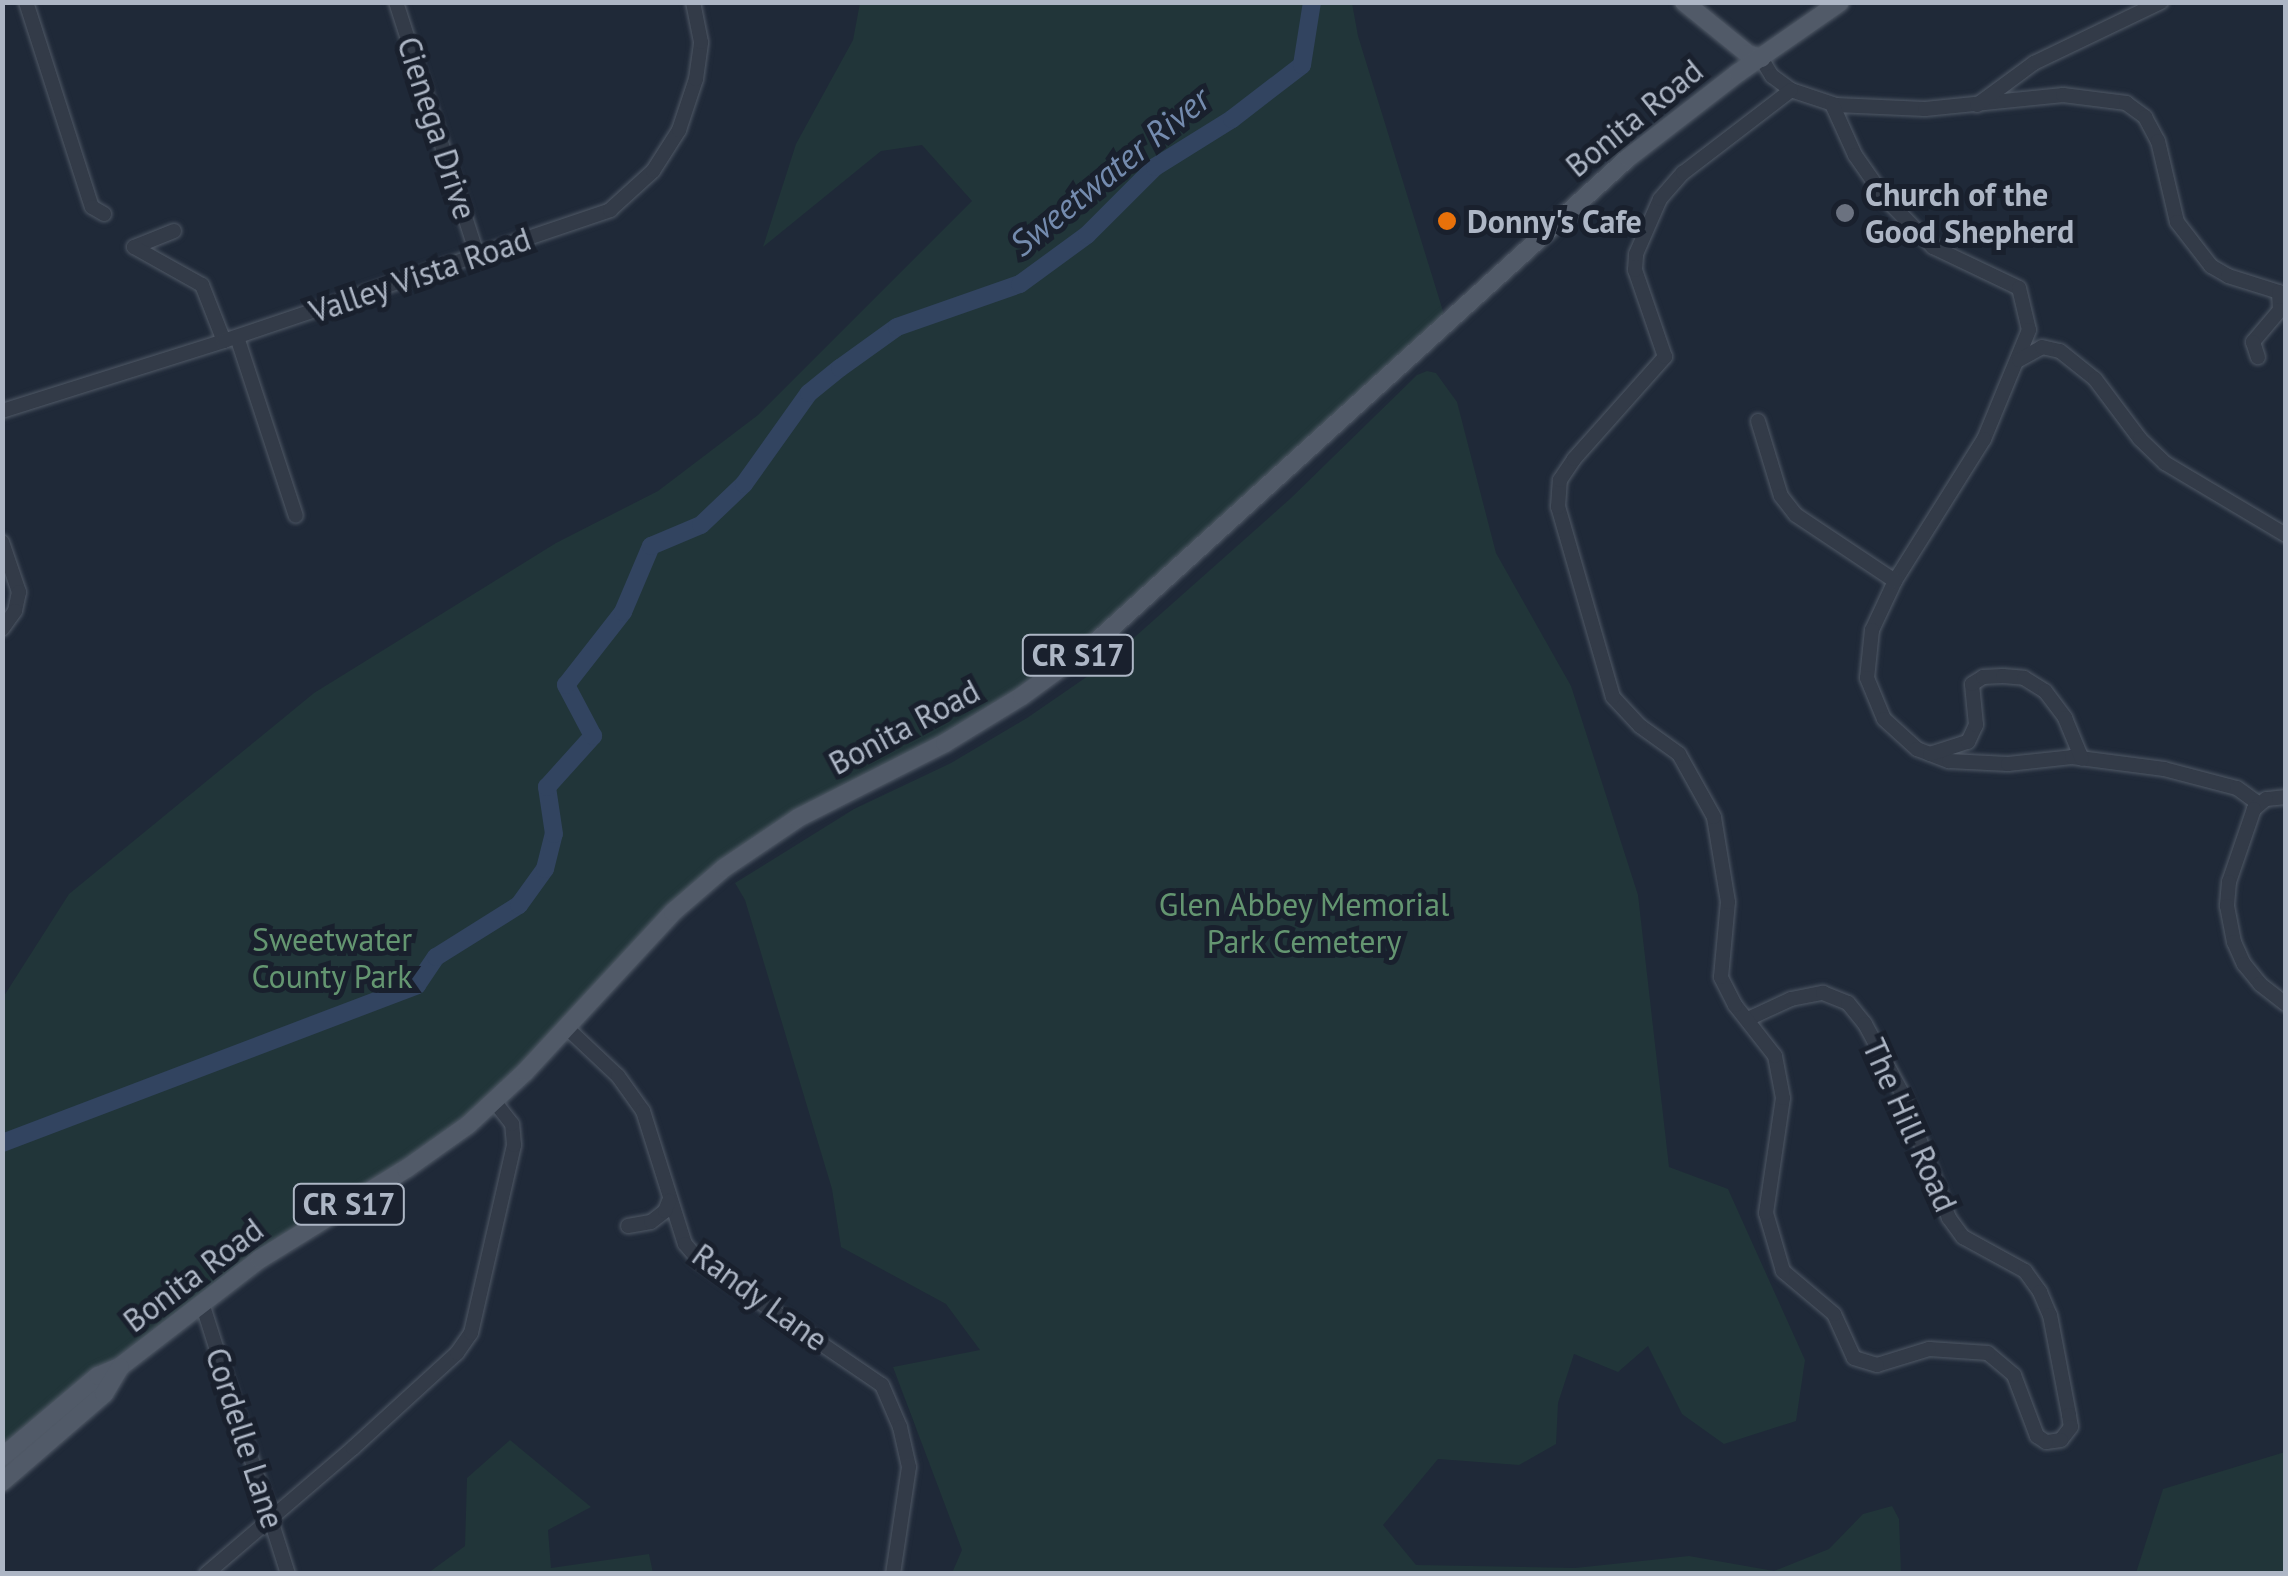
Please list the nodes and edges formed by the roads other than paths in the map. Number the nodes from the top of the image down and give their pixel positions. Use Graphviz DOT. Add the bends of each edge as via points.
graph roads {
  1 [pos="26,2"];
  2 [pos="396,2"];
  3 [pos="692,2"];
  4 [pos="1684,2"];
  5 [pos="1698,2"];
  6 [pos="1840,2"];
  7 [pos="2162,2"];
  8 [pos="1760,58"];
  9 [pos="1791,90"];
  10 [pos="1832,104"];
  11 [pos="1977,105"];
  12 [pos="104,214"];
  13 [pos="174,231"];
  14 [pos="477,254"];
  15 [pos="230,339"];
  16 [pos="2258,358"];
  17 [pos="2016,364"];
  18 [pos="2,410"];
  19 [pos="1758,420"];
  20 [pos="296,516"];
  21 [pos="2286,535"];
  22 [pos="2,542"];
  23 [pos="1895,581"];
  24 [pos="2,630"];
  25 [pos="1927,754"];
  26 [pos="2082,759"];
  27 [pos="2286,797"];
  28 [pos="2258,803"];
  29 [pos="2286,1004"];
  30 [pos="1750,1018"];
  31 [pos="566,1028"];
  32 [pos="495,1102"];
  33 [pos="670,1200"];
  34 [pos="628,1226"];
  35 [pos="202,1303"];
  36 [pos="120,1366"];
  37 [pos="2,1457"];
  38 [pos="2,1482"];
  39 [pos="271,1519"];
  40 [pos="206,1574"];
  41 [pos="288,1574"];
  42 [pos="894,1574"];
  1 -- 12 [label="street" via="92,207"];
  2 -- 14 [label="street, Cienega Drive"];
  3 -- 14 [label="street, Valley Vista Road" via="701,42 696,79 679,130 652,171 610,210"];
  4 -- 8 [label="main road"];
  5 -- 8 [label="main road"];
  6 -- 8 [label="main road, Bonita Road / CR S17"];
  7 -- 11 [label="street" via="2034,64"];
  8 -- 9 [label="street"];
  8 -- 31 [label="main road, Bonita Road / CR S17" via="1628,158 1096,642 945,743 798,818 724,868"];
  9 -- 10 [label="street"];
  9 -- 30 [label="street, The Hill Road" via="1660,199 1635,270 1665,357 1574,458 1556,493 1613,697 1679,754 1714,818 1728,902 1722,977 1735,1005"];
  10 -- 11 [label="street"];
  10 -- 17 [label="street" via="1869,177 1933,247 2018,288 2030,330"];
  11 -- 16 [label="street" via="2063,95 2107,98 2146,117 2178,222 2200,251 2228,276 2279,292 2280,310 2253,342"];
  13 -- 15 [label="street" via="134,247 202,285"];
  14 -- 15 [label="street, Valley Vista Road"];
  15 -- 18 [label="street, Valley Vista Road"];
  15 -- 20 [label="street"];
  17 -- 21 [label="street" via="2042,347 2060,351 2095,380 2166,463"];
  17 -- 23 [label="street" via="1984,439"];
  19 -- 23 [label="street" via="1781,496 1796,515"];
  22 -- 24 [label="street" via="20,592"];
  23 -- 25 [label="street" via="1869,642 1868,678 1884,719"];
  25 -- 26 [label="street" via="1988,764"];
  25 -- 26 [label="street" via="1968,742 1976,725 1972,684 1982,676 2004,676 2045,690"];
  26 -- 28 [label="street" via="2178,772 2237,788"];
  27 -- 28 [label="street"];
  28 -- 29 [label="street" via="2229,882 2228,918 2244,964"];
  30 -- 30 [label="street, The Hill Road" via="1775,1056 1783,1098 1766,1213 1782,1271 1834,1314 1854,1358 1877,1365 1929,1349 1988,1353 2014,1375 2037,1436 2062,1440 2069,1415 2040,1292 2024,1271 1963,1237 1950,1218 1902,1093 1866,1024 1848,1003 1822,993"];
  31 -- 32 [label="main road, Bonita Road / CR S17"];
  31 -- 33 [label="street, Randy Lane" via="618,1076 643,1111"];
  32 -- 35 [label="main road, Bonita Road / CR S17" via="427,1155"];
  32 -- 39 [label="street" via="512,1124 514,1145 472,1333"];
  33 -- 34 [label="street" via="651,1222"];
  33 -- 42 [label="street, Randy Lane" via="680,1236 700,1261 882,1385 908,1466"];
  35 -- 36 [label="main road, Bonita Road / CR S17"];
  35 -- 39 [label="street, Cordelle Lane"];
  36 -- 37 [label="main road, Bonita Road / CR S17" via="98,1376"];
  36 -- 38 [label="main road, Bonita Road / CR S17" via="104,1394"];
  39 -- 40 [label="street"];
  39 -- 41 [label="street, Cordelle Lane"];
}
